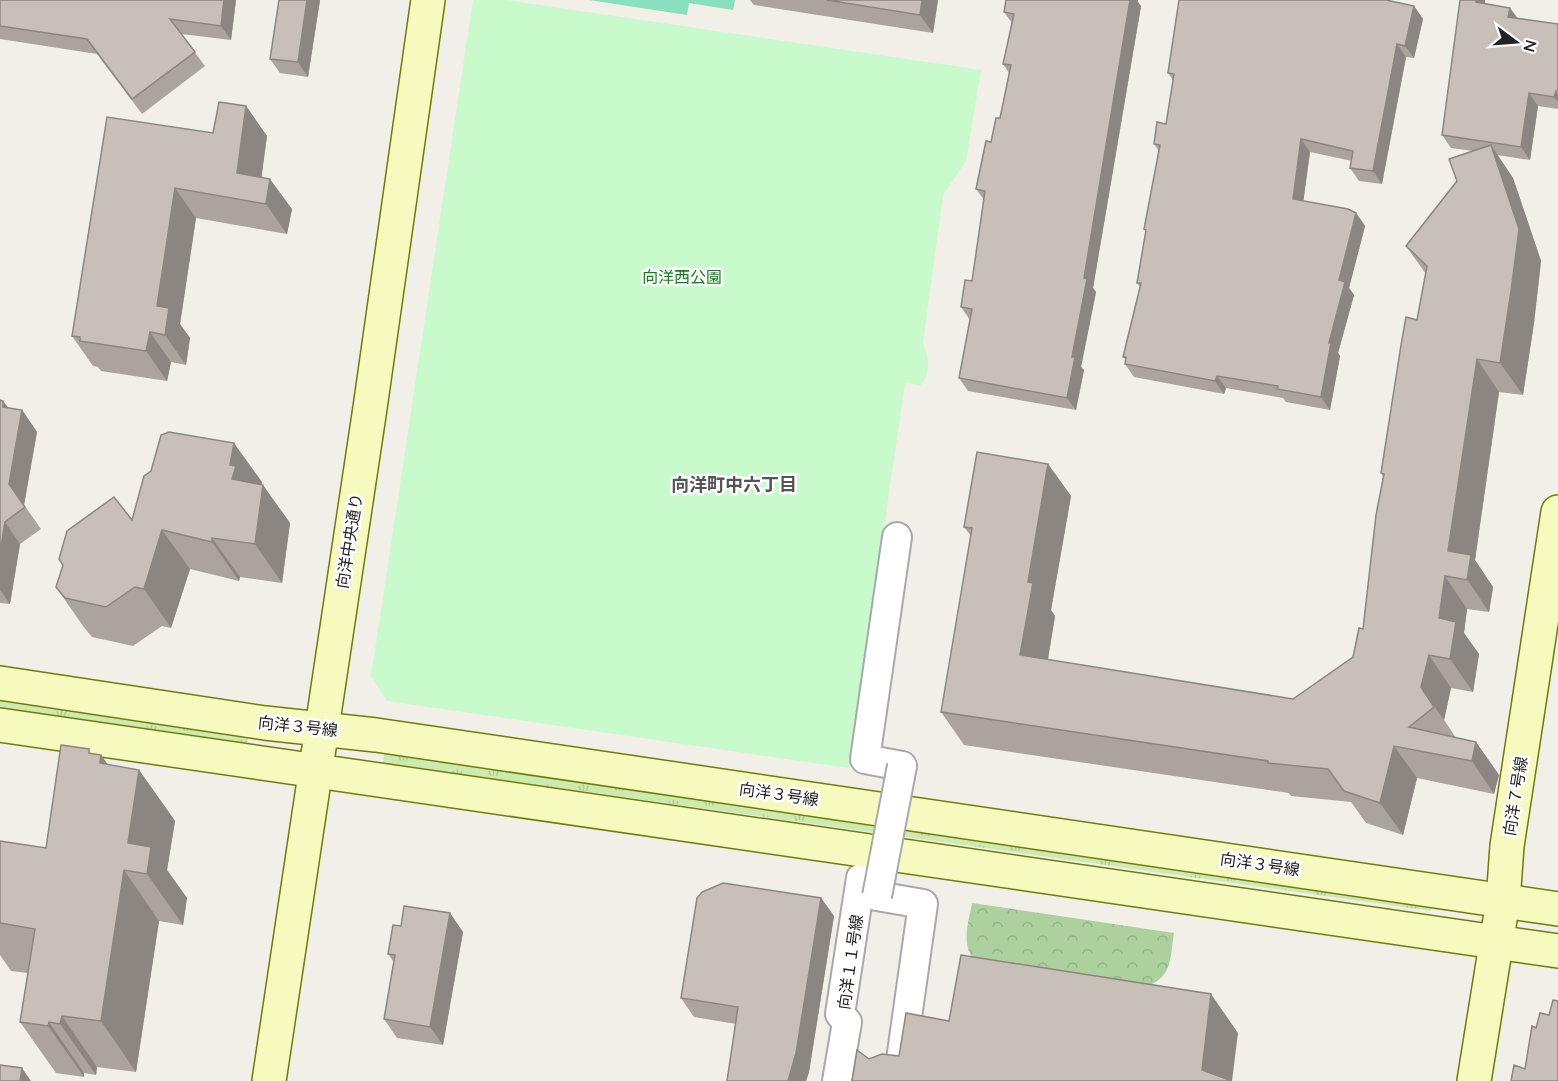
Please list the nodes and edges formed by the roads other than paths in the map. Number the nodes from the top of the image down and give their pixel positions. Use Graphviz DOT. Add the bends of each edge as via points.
graph roads {
  1 [pos="428,0"];
  2 [pos="1558,512"];
  3 [pos="897,537"];
  4 [pos="0,682"];
  5 [pos="0,725"];
  6 [pos="320,729"];
  7 [pos="314,769"];
  8 [pos="869,887"];
  9 [pos="1503,901"];
  10 [pos="1558,909"];
  11 [pos="1497,942"];
  12 [pos="1558,951"];
  13 [pos="269,1081"];
  14 [pos="837,1081"];
  15 [pos="898,1081"];
  16 [pos="1474,1081"];
  1 -- 6 [label="street, 向洋中央通り"];
  2 -- 9 [label="street, 向洋７号線" via="1507,846"];
  3 -- 8 [label="street, 向洋１１号線, bridge" via="865,759 902,766"];
  4 -- 6 [label="street, 向洋３号線"];
  5 -- 7 [label="street"];
  6 -- 7 [label="street, 向洋中央通り"];
  6 -- 9 [label="street, 向洋３号線"];
  7 -- 11 [label="street"];
  7 -- 13 [label="street, 向洋中央通り"];
  8 -- 14 [label="street, 向洋１１号線" via="840,1014 847,1018"];
  8 -- 15 [label="street" via="923,904"];
  9 -- 10 [label="street, 向洋３号線"];
  9 -- 11 [label="street, 向洋７号線"];
  11 -- 12 [label="street"];
  11 -- 16 [label="street, 向洋７号線"];
}
